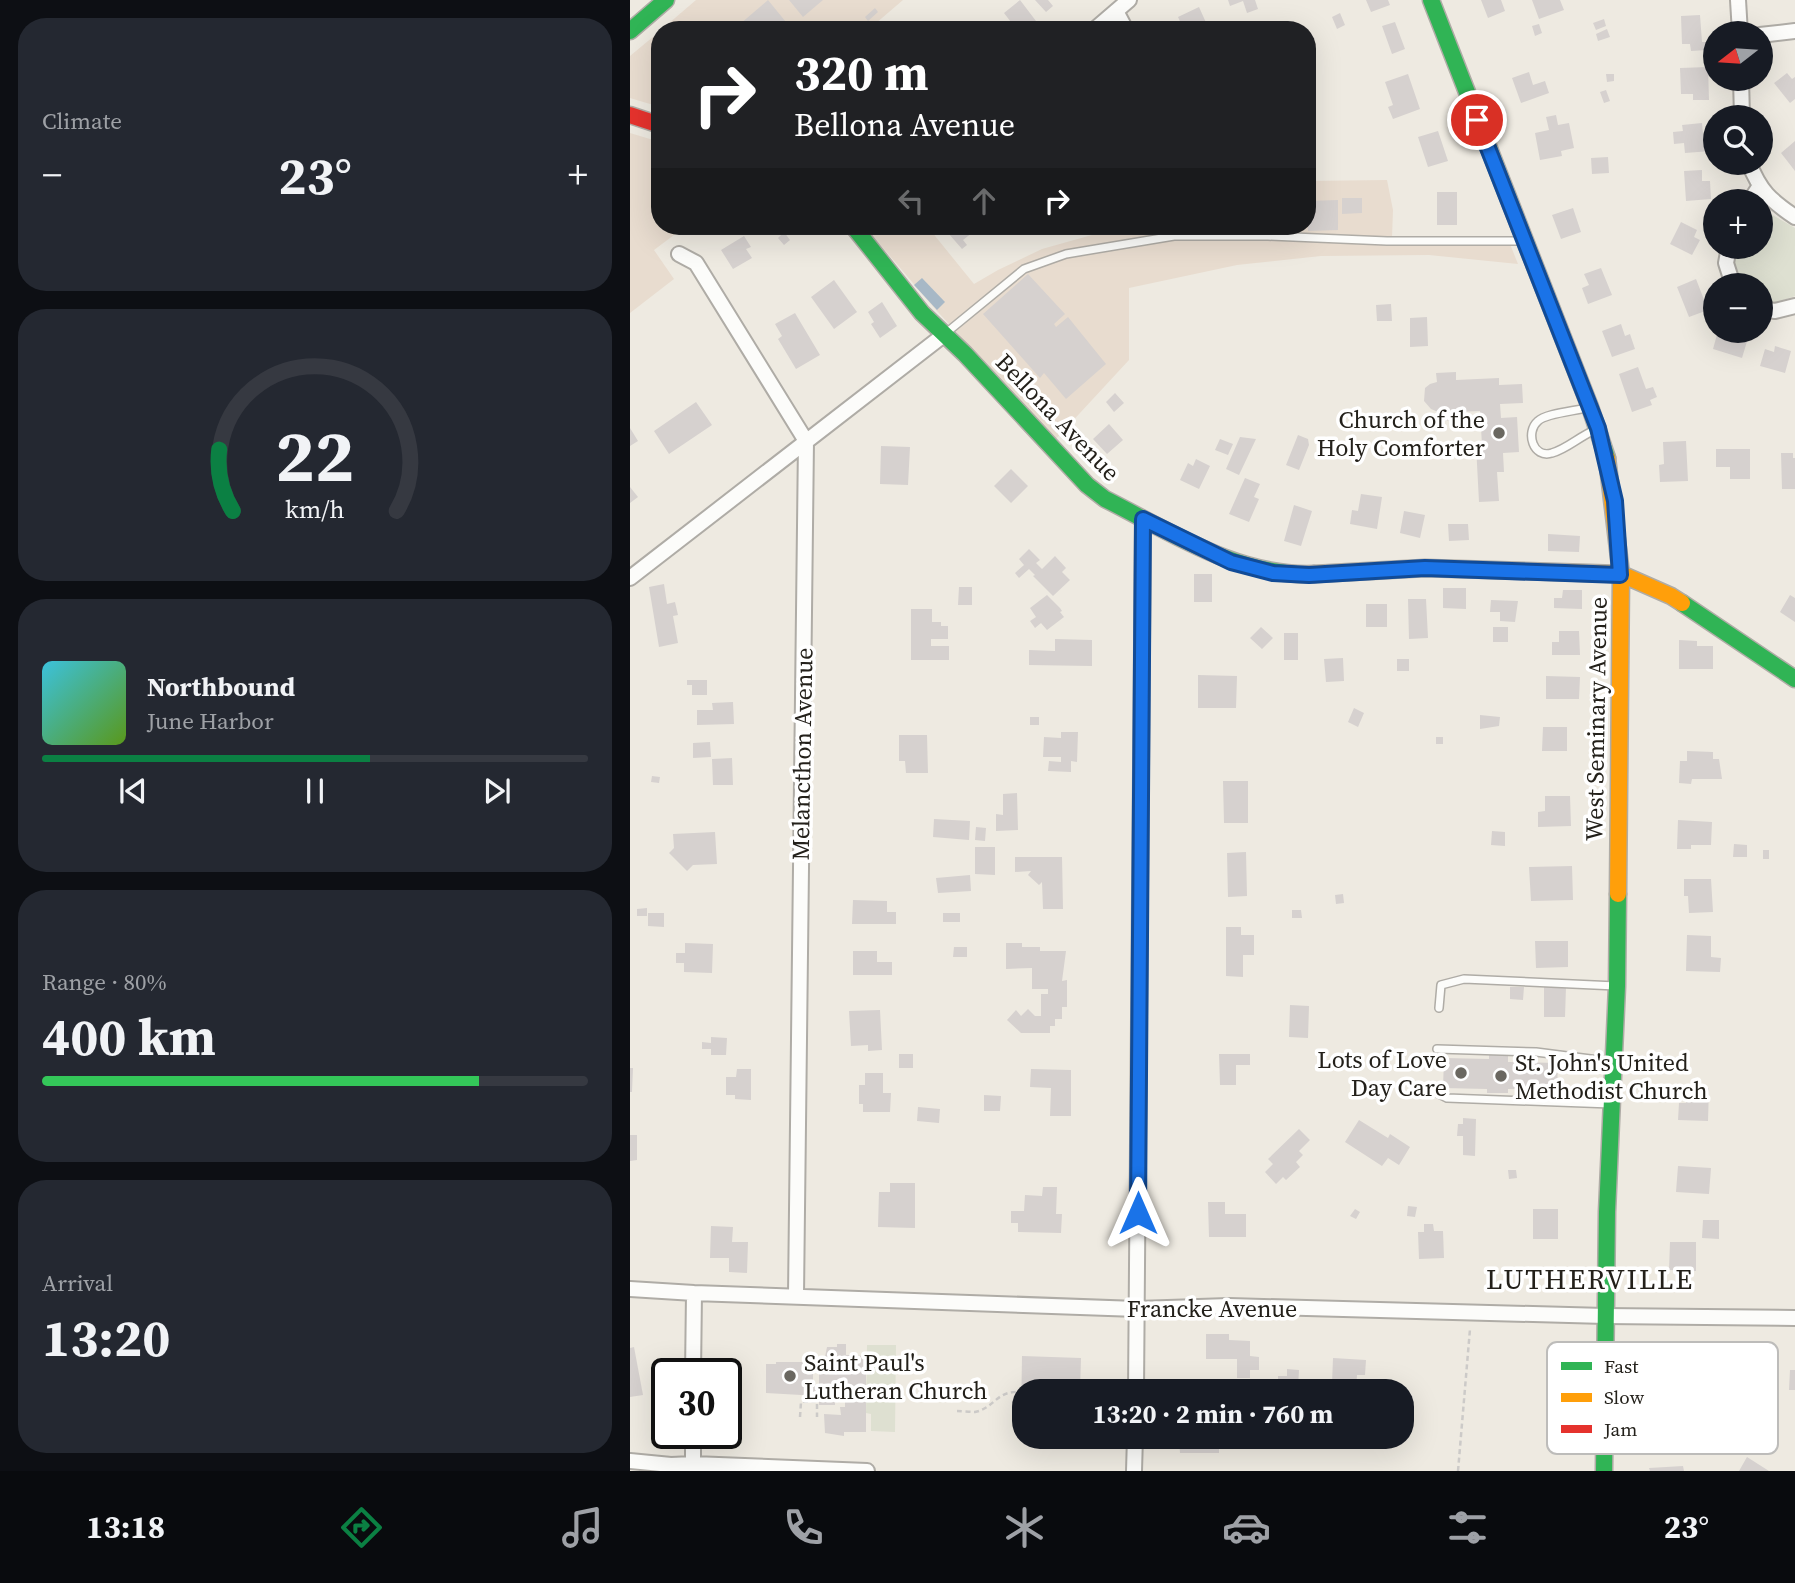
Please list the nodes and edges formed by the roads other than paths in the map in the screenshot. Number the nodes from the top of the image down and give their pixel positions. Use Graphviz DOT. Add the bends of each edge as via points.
graph roads {
  1 [pos="666,0"];
  2 [pos="1129,0"];
  3 [pos="1431,0"];
  4 [pos="1738,0"];
  5 [pos="1116,11"];
  6 [pos="1104,21"];
  7 [pos="1121,21"];
  8 [pos="1739,21"];
  9 [pos="630,31"];
  10 [pos="1795,31"];
  11 [pos="1773,34"];
  12 [pos="630,115"];
  13 [pos="651,122"];
  14 [pos="1754,175"];
  15 [pos="1759,187"];
  16 [pos="1795,216"];
  17 [pos="864,235"];
  18 [pos="1524,241"];
  19 [pos="680,254"];
  20 [pos="1795,306"];
  21 [pos="1773,311"];
  22 [pos="945,334"];
  23 [pos="1590,407"];
  24 [pos="1598,428"];
  25 [pos="806,441"];
  26 [pos="1143,519"];
  27 [pos="1620,575"];
  28 [pos="630,578"];
  29 [pos="1795,679"];
  30 [pos="1617,986"];
  31 [pos="1439,1008"];
  32 [pos="1437,1049"];
  33 [pos="1614,1062"];
  34 [pos="1435,1092"];
  35 [pos="1612,1104"];
  36 [pos="630,1289"];
  37 [pos="694,1293"];
  38 [pos="796,1295"];
  39 [pos="1137,1309"];
  40 [pos="1605,1316"];
  41 [pos="1795,1318"];
  42 [pos="1605,1342"];
  43 [pos="694,1358"];
  44 [pos="1136,1379"];
  45 [pos="693,1449"];
  46 [pos="1135,1449"];
  47 [pos="630,1461"];
  48 [pos="693,1464"];
  49 [pos="791,1469"];
  50 [pos="867,1471"];
  51 [pos="1134,1471"];
  1 -- 9 [label="main road"];
  2 -- 5 [label="street"];
  3 -- 18 [label="main road, West Seminary Avenue"];
  4 -- 8 [label="street"];
  5 -- 6 [label="street"];
  5 -- 7 [label="street"];
  10 -- 11 [label="street"];
  12 -- 13 [label="main road"];
  14 -- 15 [label="street"];
  15 -- 16 [label="street"];
  17 -- 22 [label="main road, Bellona Avenue" via="904,293"];
  18 -- 22 [label="lane" via="1174,236 1093,249 1024,269"];
  18 -- 23 [label="main road, West Seminary Avenue"];
  19 -- 25 [label="street" via="696,263"];
  20 -- 21 [label="street"];
  22 -- 25 [label="street"];
  22 -- 26 [label="main road, Bellona Avenue" via="1087,485"];
  23 -- 24 [label="main road, West Seminary Avenue"];
  23 -- 24 [label="lane" via="1544,417 1536,422 1532,442 1541,453 1551,454"];
  24 -- 27 [label="main road, West Seminary Avenue" via="1615,501"];
  25 -- 28 [label="street"];
  25 -- 38 [label="street, Melancthon Avenue"];
  26 -- 27 [label="main road, Bellona Avenue" via="1231,562 1273,573 1425,568"];
  26 -- 39 [label="street"];
  27 -- 29 [label="main road, Bellona Avenue" via="1671,596"];
  27 -- 30 [label="main road, West Seminary Avenue"];
  30 -- 31 [label="lane" via="1464,979 1441,985"];
  30 -- 33 [label="main road, West Seminary Avenue"];
  32 -- 33 [label="lane" via="1536,1052"];
  33 -- 35 [label="main road, West Seminary Avenue"];
  34 -- 35 [label="lane" via="1447,1098"];
  35 -- 40 [label="main road, West Seminary Avenue"];
  36 -- 37 [label="street, Francke Avenue"];
  37 -- 38 [label="street, Francke Avenue"];
  37 -- 43 [label="street"];
  38 -- 39 [label="street, Francke Avenue"];
  39 -- 40 [label="street, Francke Avenue" via="1229,1306"];
  39 -- 44 [label="street"];
  40 -- 41 [label="street, Francke Avenue"];
  40 -- 42 [label="main road, West Seminary Avenue"];
  45 -- 48 [label="street"];
  46 -- 51 [label="street"];
  47 -- 48 [label="street"];
  48 -- 49 [label="street"];
  49 -- 50 [label="street"];
}
